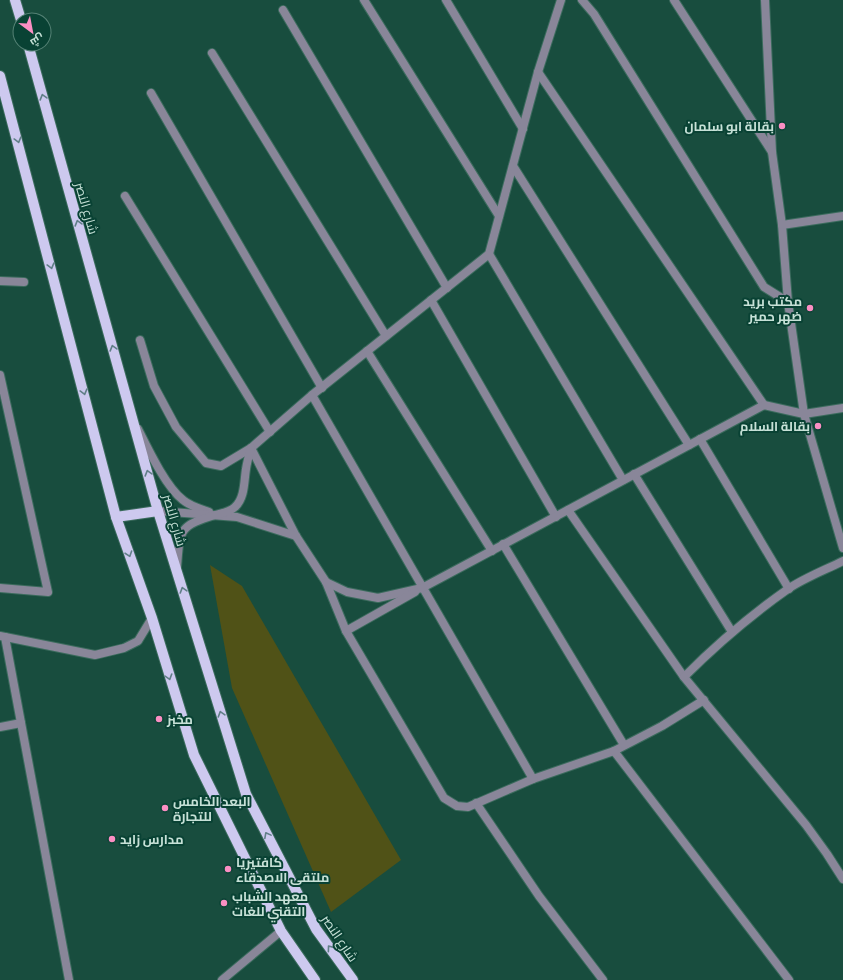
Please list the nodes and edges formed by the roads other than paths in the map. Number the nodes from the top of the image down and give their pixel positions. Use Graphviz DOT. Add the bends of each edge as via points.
graph roads {
  1 [pos="15,0"];
  2 [pos="364,0"];
  3 [pos="446,0"];
  4 [pos="560,0"];
  5 [pos="582,0"];
  6 [pos="674,0"];
  7 [pos="765,0"];
  8 [pos="283,10"];
  9 [pos="19,12"];
  10 [pos="30,52"];
  11 [pos="212,53"];
  12 [pos="538,72"];
  13 [pos="0,76"];
  14 [pos="151,92"];
  15 [pos="523,129"];
  16 [pos="772,152"];
  17 [pos="513,166"];
  18 [pos="125,196"];
  19 [pos="499,216"];
  20 [pos="843,216"];
  21 [pos="782,225"];
  22 [pos="489,254"];
  23 [pos="0,280"];
  24 [pos="24,282"];
  25 [pos="447,288"];
  26 [pos="432,300"];
  27 [pos="788,302"];
  28 [pos="386,336"];
  29 [pos="140,340"];
  30 [pos="367,351"];
  31 [pos="0,375"];
  32 [pos="322,388"];
  33 [pos="312,395"];
  34 [pos="764,405"];
  35 [pos="843,408"];
  36 [pos="804,414"];
  37 [pos="133,419"];
  38 [pos="270,432"];
  39 [pos="700,440"];
  40 [pos="689,445"];
  41 [pos="251,448"];
  42 [pos="634,474"];
  43 [pos="623,480"];
  44 [pos="568,510"];
  45 [pos="158,511"];
  46 [pos="215,515"];
  47 [pos="116,517"];
  48 [pos="556,517"];
  49 [pos="296,536"];
  50 [pos="503,544"];
  51 [pos="843,548"];
  52 [pos="492,551"];
  53 [pos="843,561"];
  54 [pos="177,571"];
  55 [pos="326,582"];
  56 [pos="0,588"];
  57 [pos="422,588"];
  58 [pos="789,588"];
  59 [pos="152,618"];
  60 [pos="346,631"];
  61 [pos="732,632"];
  62 [pos="3,636"];
  63 [pos="684,677"];
  64 [pos="704,700"];
  65 [pos="21,723"];
  66 [pos="0,727"];
  67 [pos="624,745"];
  68 [pos="614,751"];
  69 [pos="533,779"];
  70 [pos="476,804"];
  71 [pos="843,879"];
  72 [pos="281,932"];
  73 [pos="69,980"];
  74 [pos="222,980"];
  75 [pos="315,980"];
  76 [pos="353,980"];
  77 [pos="603,980"];
  78 [pos="789,980"];
  1 -- 9 [label="main road"];
  2 -- 19 [label="street"];
  3 -- 15 [label="street"];
  4 -- 12 [label="street"];
  5 -- 27 [label="street" via="594,14 764,287"];
  6 -- 16 [label="street"];
  7 -- 16 [label="street"];
  8 -- 25 [label="street"];
  37 -- 10 [label="main road, شارع النصر, one-way"];
  11 -- 28 [label="street"];
  12 -- 15 [label="street"];
  12 -- 34 [label="street"];
  13 -- 47 [label="main road, one-way"];
  14 -- 32 [label="street"];
  15 -- 17 [label="street"];
  16 -- 21 [label="street"];
  17 -- 19 [label="street"];
  17 -- 40 [label="street"];
  18 -- 38 [label="street"];
  19 -- 22 [label="street"];
  20 -- 21 [label="street"];
  21 -- 27 [label="street"];
  22 -- 25 [label="street"];
  22 -- 43 [label="street"];
  23 -- 24 [label="street"];
  25 -- 26 [label="street"];
  26 -- 28 [label="street"];
  26 -- 48 [label="street"];
  27 -- 36 [label="street"];
  28 -- 30 [label="street"];
  29 -- 41 [label="street" via="154,386 172,421 206,463 221,466"];
  30 -- 32 [label="street"];
  30 -- 52 [label="street"];
  31 -- 56 [label="street" via="48,592"];
  32 -- 33 [label="street"];
  33 -- 38 [label="street"];
  33 -- 57 [label="street"];
  34 -- 36 [label="street"];
  34 -- 39 [label="street"];
  35 -- 36 [label="street"];
  36 -- 51 [label="street"];
  45 -- 37 [label="main road, شارع النصر, one-way"];
  37 -- 46 [label="street" via="176,492 183,500"];
  38 -- 41 [label="street"];
  39 -- 40 [label="street"];
  39 -- 58 [label="street"];
  40 -- 42 [label="street"];
  41 -- 46 [label="street" via="240,501 235,507"];
  41 -- 49 [label="street"];
  42 -- 43 [label="street"];
  42 -- 61 [label="street"];
  43 -- 44 [label="street"];
  44 -- 48 [label="street"];
  44 -- 63 [label="street"];
  45 -- 46 [label="street"];
  45 -- 47 [label="main road"];
  45 -- 54 [label="main road, شارع النصر"];
  46 -- 49 [label="street" via="237,517"];
  46 -- 54 [label="street" via="189,524 182,531"];
  47 -- 59 [label="main road, one-way"];
  48 -- 50 [label="street"];
  49 -- 55 [label="street"];
  50 -- 52 [label="street"];
  50 -- 67 [label="street"];
  52 -- 57 [label="street"];
  53 -- 58 [label="street"];
  76 -- 54 [label="main road, شارع النصر, one-way" via="316,929 246,794"];
  55 -- 57 [label="street" via="347,592 378,598"];
  55 -- 60 [label="street"];
  57 -- 60 [label="street"];
  57 -- 69 [label="street"];
  58 -- 61 [label="street"];
  59 -- 62 [label="street" via="138,640 124,648 95,655"];
  59 -- 72 [label="main road, one-way" via="194,756"];
  60 -- 70 [label="street" via="444,798 457,806 468,807"];
  61 -- 63 [label="street"];
  62 -- 65 [label="street"];
  63 -- 64 [label="street"];
  64 -- 67 [label="street" via="662,726"];
  64 -- 71 [label="street" via="806,825"];
  65 -- 66 [label="street"];
  65 -- 73 [label="street"];
  67 -- 68 [label="street"];
  68 -- 69 [label="street"];
  68 -- 78 [label="street"];
  69 -- 70 [label="street"];
  70 -- 77 [label="street"];
  72 -- 74 [label="street"];
  72 -- 75 [label="main road"];
}
